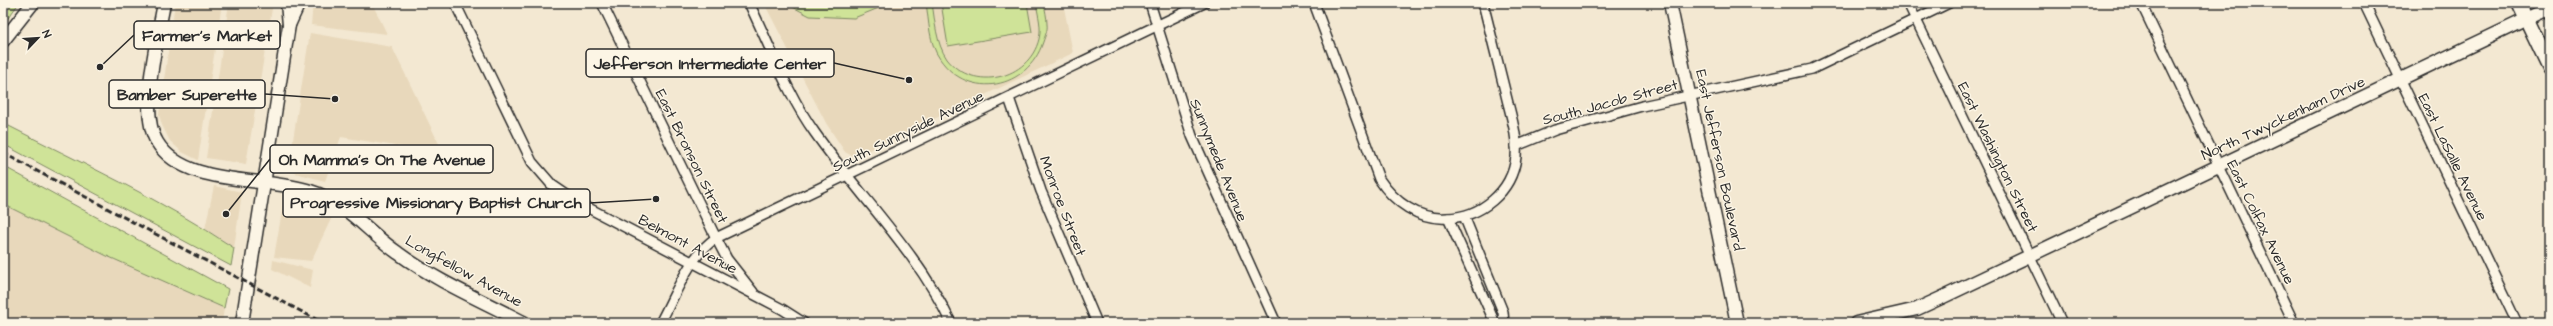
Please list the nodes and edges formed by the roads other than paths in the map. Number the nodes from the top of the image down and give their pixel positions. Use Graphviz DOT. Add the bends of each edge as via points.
graph roads {
  1 [pos="32,3"];
  2 [pos="164,3"];
  3 [pos="286,3"];
  4 [pos="299,3"];
  5 [pos="455,3"];
  6 [pos="602,3"];
  7 [pos="749,3"];
  8 [pos="1150,3"];
  9 [pos="1204,3"];
  10 [pos="1314,3"];
  11 [pos="1483,3"];
  12 [pos="1670,3"];
  13 [pos="1908,3"];
  14 [pos="1949,3"];
  15 [pos="2141,3"];
  16 [pos="2364,3"];
  17 [pos="2519,3"];
  18 [pos="2550,8"];
  19 [pos="1916,19"];
  20 [pos="2527,20"];
  21 [pos="289,25"];
  22 [pos="1156,26"];
  23 [pos="3,41"];
  24 [pos="2550,68"];
  25 [pos="2400,79"];
  26 [pos="1690,95"];
  27 [pos="1009,98"];
  28 [pos="1516,146"];
  29 [pos="2219,166"];
  30 [pos="846,176"];
  31 [pos="264,181"];
  32 [pos="1464,216"];
  33 [pos="1448,218"];
  34 [pos="716,238"];
  35 [pos="2030,256"];
  36 [pos="692,262"];
  37 [pos="755,295"];
  38 [pos="242,323"];
  39 [pos="525,323"];
  40 [pos="660,323"];
  41 [pos="804,323"];
  42 [pos="951,323"];
  43 [pos="1097,323"];
  44 [pos="1276,323"];
  45 [pos="1495,323"];
  46 [pos="1504,323"];
  47 [pos="1737,323"];
  48 [pos="1856,323"];
  49 [pos="2062,323"];
  50 [pos="2294,323"];
  51 [pos="2517,323"];
  1 -- 23 [label="street"];
  2 -- 31 [label="street, Longfellow Avenue" via="148,111 156,141 167,156 189,170"];
  3 -- 21 [label="street"];
  4 -- 21 [label="street"];
  5 -- 36 [label="street, Belmont Avenue" via="532,162 543,176 577,202"];
  6 -- 34 [label="street, East Bronson Street"];
  7 -- 30 [label="street" via="799,107"];
  8 -- 22 [label="street, Sunnymede Avenue"];
  9 -- 22 [label="street, South Sunnyside Avenue"];
  10 -- 33 [label="street" via="1379,179 1394,198 1404,205 1426,215"];
  11 -- 28 [label="street" via="1516,134"];
  12 -- 26 [label="street, East Jefferson Boulevard"];
  13 -- 19 [label="street, East Washington Street"];
  14 -- 19 [label="street, South Jacob Street"];
  15 -- 29 [label="street, East Colfax Avenue"];
  16 -- 25 [label="street, East LaSalle Avenue"];
  17 -- 20 [label="main road"];
  18 -- 20 [label="street, North Twyckenham Drive"];
  19 -- 26 [label="street, South Jacob Street" via="1820,66"];
  19 -- 35 [label="street, East Washington Street"];
  20 -- 24 [label="main road"];
  20 -- 25 [label="street, North Twyckenham Drive"];
  21 -- 31 [label="street"];
  22 -- 27 [label="street, South Sunnyside Avenue"];
  22 -- 44 [label="street, Sunnymede Avenue" via="1192,136"];
  25 -- 29 [label="street, North Twyckenham Drive"];
  25 -- 51 [label="street, East LaSalle Avenue"];
  26 -- 28 [label="street, South Jacob Street" via="1562,128"];
  26 -- 47 [label="street, East Jefferson Boulevard"];
  27 -- 30 [label="street, South Sunnyside Avenue"];
  27 -- 43 [label="street, Monroe Street" via="1044,198"];
  28 -- 32 [label="street" via="1513,169 1501,192 1482,209"];
  29 -- 35 [label="street, North Twyckenham Drive"];
  29 -- 50 [label="street, East Colfax Avenue"];
  30 -- 34 [label="street, South Sunnyside Avenue"];
  30 -- 42 [label="street" via="914,259"];
  31 -- 38 [label="street"];
  31 -- 39 [label="street, Longfellow Avenue" via="311,191 330,200 344,208 409,261"];
  32 -- 33 [label="street"];
  32 -- 46 [label="street" via="1503,312"];
  33 -- 45 [label="street"];
  34 -- 36 [label="street, South Sunnyside Avenue" via="700,250"];
  34 -- 37 [label="street, East Bronson Street" via="727,259"];
  35 -- 48 [label="street, North Twyckenham Drive" via="1917,308"];
  35 -- 49 [label="street, East Washington Street"];
  36 -- 37 [label="street, Belmont Avenue"];
  36 -- 40 [label="street, South Sunnyside Avenue"];
  37 -- 41 [label="street, Belmont Avenue"];
}
